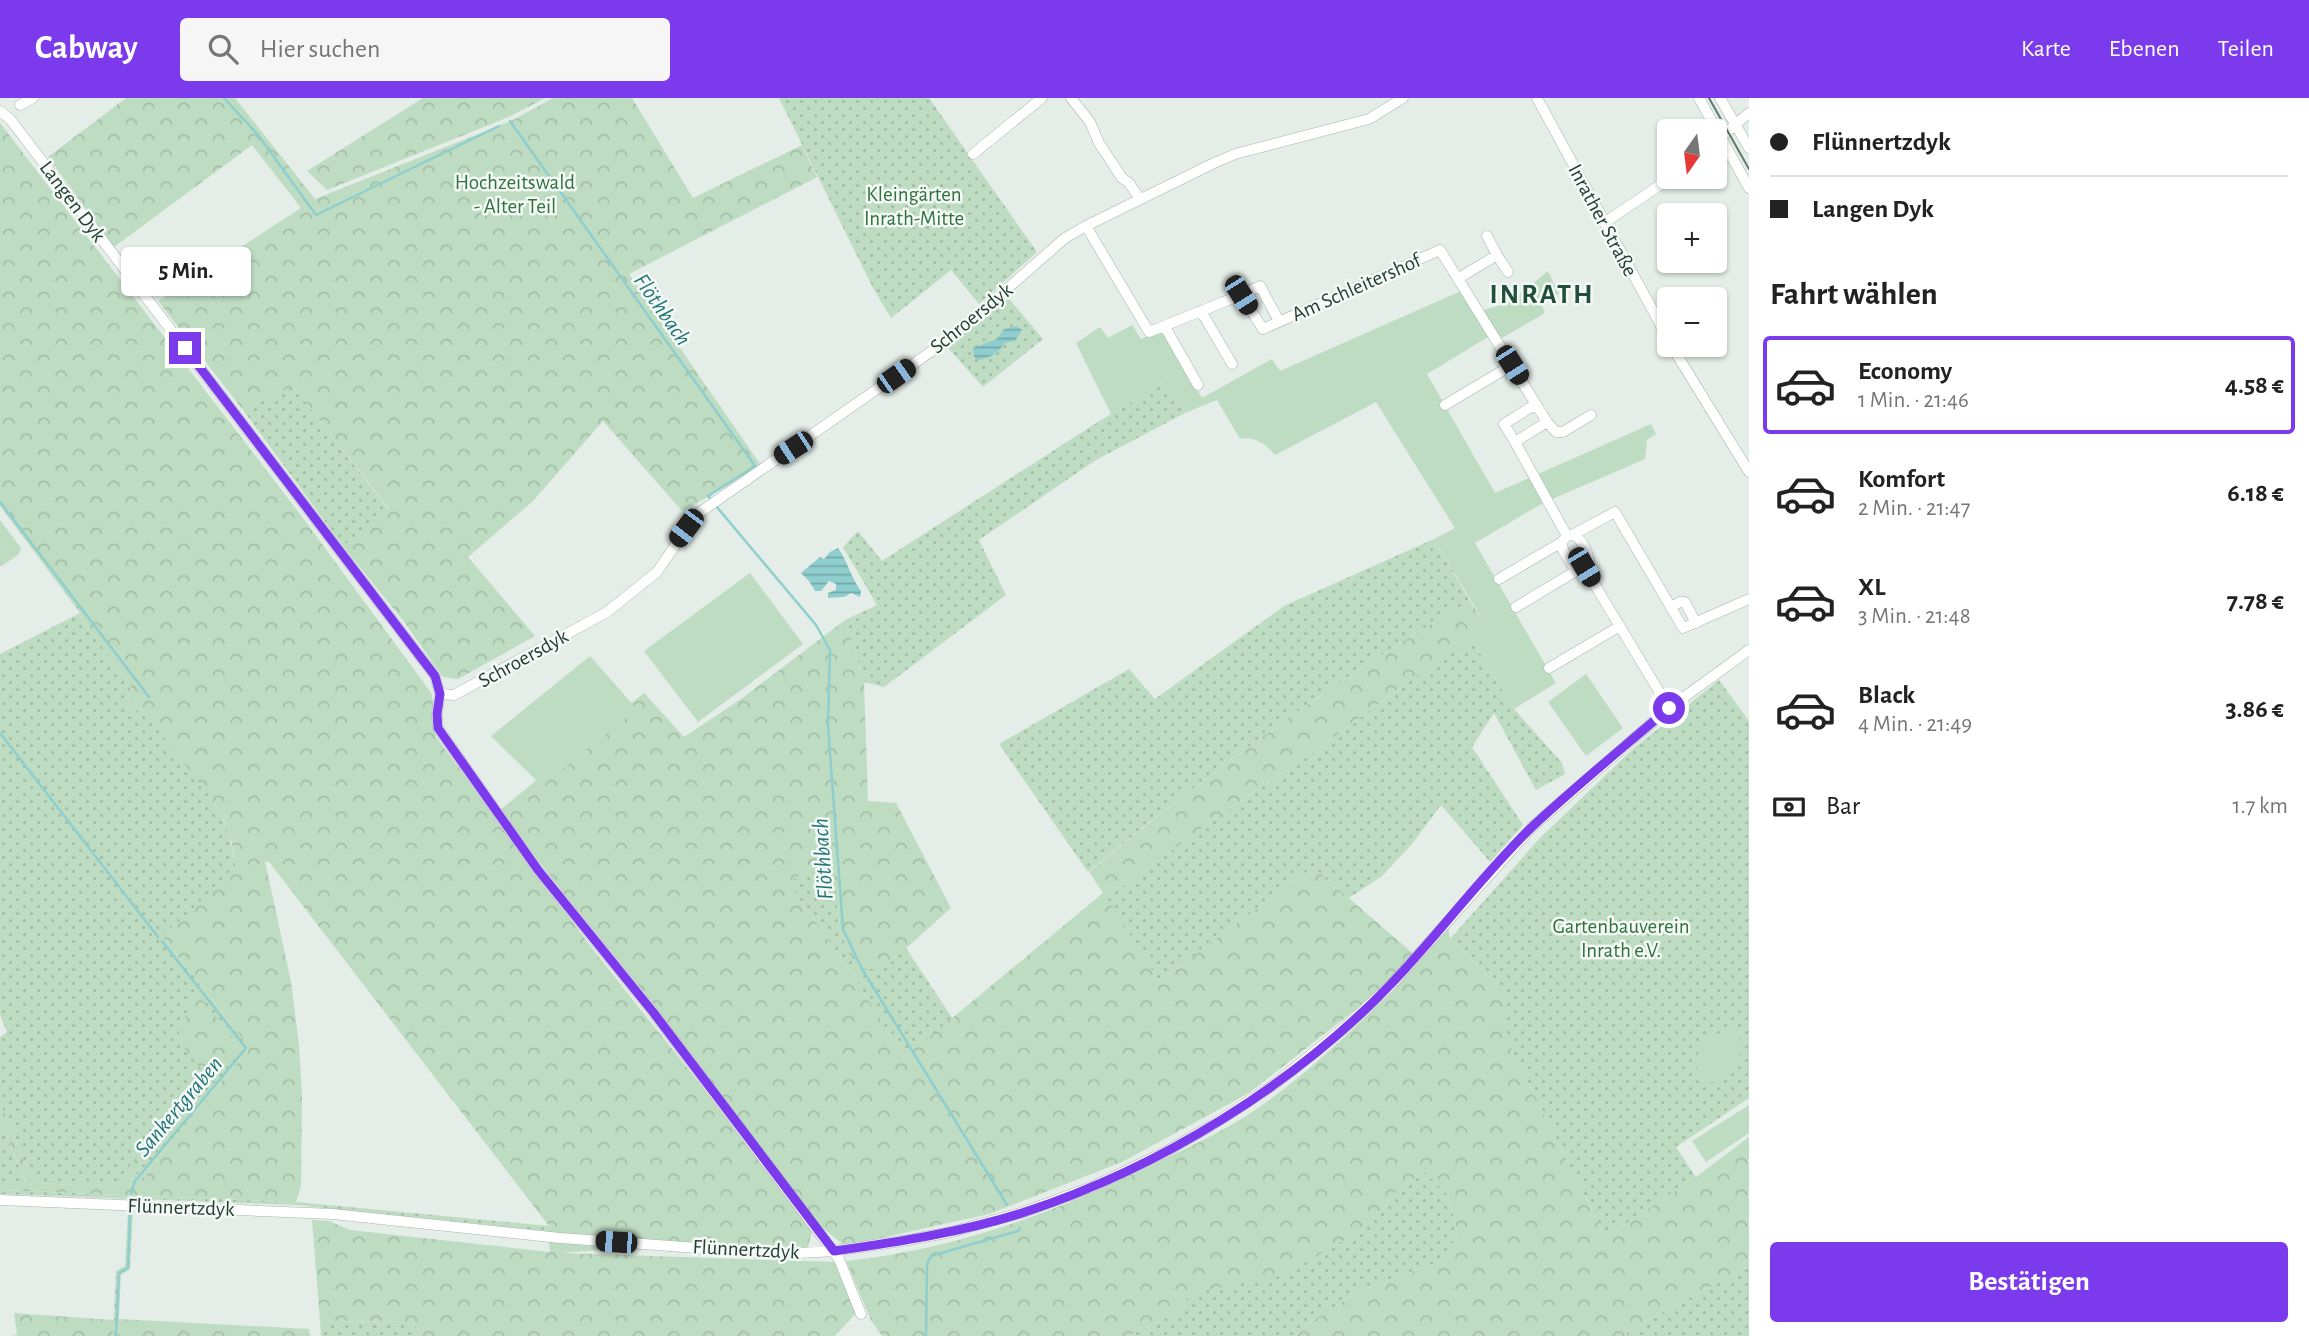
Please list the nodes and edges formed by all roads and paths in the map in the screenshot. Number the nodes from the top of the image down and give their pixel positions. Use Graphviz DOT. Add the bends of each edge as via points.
graph roads {
  1 [pos="33,98"];
  2 [pos="1042,98"];
  3 [pos="1071,98"];
  4 [pos="1403,98"];
  5 [pos="1537,98"];
  6 [pos="1699,98"];
  7 [pos="1720,98"];
  8 [pos="20,105"];
  9 [pos="0,111"];
  10 [pos="1749,113"];
  11 [pos="1709,119"];
  12 [pos="1736,123"];
  13 [pos="1727,131"];
  14 [pos="1749,148"];
  15 [pos="1727,153"];
  16 [pos="972,154"];
  17 [pos="1657,187"];
  18 [pos="1749,188"];
  19 [pos="1140,199"];
  20 [pos="1604,223"];
  21 [pos="1086,226"];
  22 [pos="1487,236"];
  23 [pos="1497,255"];
  24 [pos="1508,272"];
  25 [pos="1459,278"];
  26 [pos="1241,295"];
  27 [pos="1201,311"];
  28 [pos="1657,319"];
  29 [pos="1279,321"];
  30 [pos="1165,327"];
  31 [pos="1679,357"];
  32 [pos="1232,364"];
  33 [pos="1512,365"];
  34 [pos="1198,385"];
  35 [pos="1536,404"];
  36 [pos="1445,405"];
  37 [pos="1591,415"];
  38 [pos="1547,422"];
  39 [pos="1515,442"];
  40 [pos="1749,472"];
  41 [pos="1568,537"];
  42 [pos="1580,569"];
  43 [pos="1499,579"];
  44 [pos="1749,599"];
  45 [pos="1516,607"];
  46 [pos="1620,625"];
  47 [pos="1749,650"];
  48 [pos="1549,668"];
  49 [pos="440,694"];
  50 [pos="1669,708"];
  51 [pos="0,1200"];
  52 [pos="834,1251"];
  53 [pos="861,1314"];
  1 -- 8 [label="street"];
  2 -- 16 [label="street"];
  3 -- 19 [label="street"];
  4 -- 19 [label="street, Schroersdyk" via="1369,119 1235,154"];
  5 -- 20 [label="street, Inrather Straße"];
  6 -- 11 [label="street"];
  7 -- 12 [label="street"];
  9 -- 49 [label="street, Langen Dyk" via="384,608 435,676"];
  10 -- 12 [label="street"];
  12 -- 13 [label="street"];
  12 -- 14 [label="street"];
  15 -- 18 [label="street"];
  17 -- 20 [label="street"];
  19 -- 21 [label="street, Schroersdyk"];
  20 -- 28 [label="street, Inrather Straße"];
  21 -- 30 [label="street" via="1149,332"];
  21 -- 49 [label="street, Schroersdyk" via="1065,238 952,337 696,515 657,572 607,612 454,695"];
  22 -- 23 [label="street"];
  23 -- 24 [label="street"];
  23 -- 25 [label="street"];
  25 -- 29 [label="street, Am Schleitershof" via="1440,250"];
  25 -- 33 [label="street, Am Schleitershof"];
  26 -- 27 [label="street, Am Schleitershof"];
  26 -- 29 [label="street, Am Schleitershof" via="1262,329"];
  26 -- 29 [label="street, Am Schleitershof" via="1260,286"];
  27 -- 30 [label="street, Am Schleitershof"];
  27 -- 32 [label="street"];
  30 -- 34 [label="street"];
  31 -- 40 [label="street, Inrather Straße"];
  33 -- 35 [label="street, Am Schleitershof"];
  33 -- 36 [label="street"];
  35 -- 38 [label="street, Am Schleitershof"];
  35 -- 39 [label="street" via="1504,424"];
  37 -- 38 [label="street" via="1563,432 1556,432"];
  38 -- 39 [label="street"];
  39 -- 41 [label="street"];
  41 -- 42 [label="street" via="1563,550"];
  41 -- 42 [label="street" via="1587,551 1588,560"];
  41 -- 43 [label="street"];
  41 -- 44 [label="street" via="1615,512 1683,628"];
  42 -- 45 [label="street"];
  42 -- 46 [label="street"];
  46 -- 48 [label="street"];
  46 -- 50 [label="street"];
  47 -- 50 [label="street, Flünnertzdyk"];
  49 -- 52 [label="street, Langen Dyk" via="438,728 538,870 653,1012"];
  50 -- 52 [label="street, Flünnertzdyk" via="1532,827 1392,984 1294,1069 1243,1106 1146,1162 1048,1204 951,1232"];
  51 -- 52 [label="street, Flünnertzdyk" via="319,1213 588,1240 782,1254"];
  52 -- 53 [label="street, Langen Dyk"];
}
